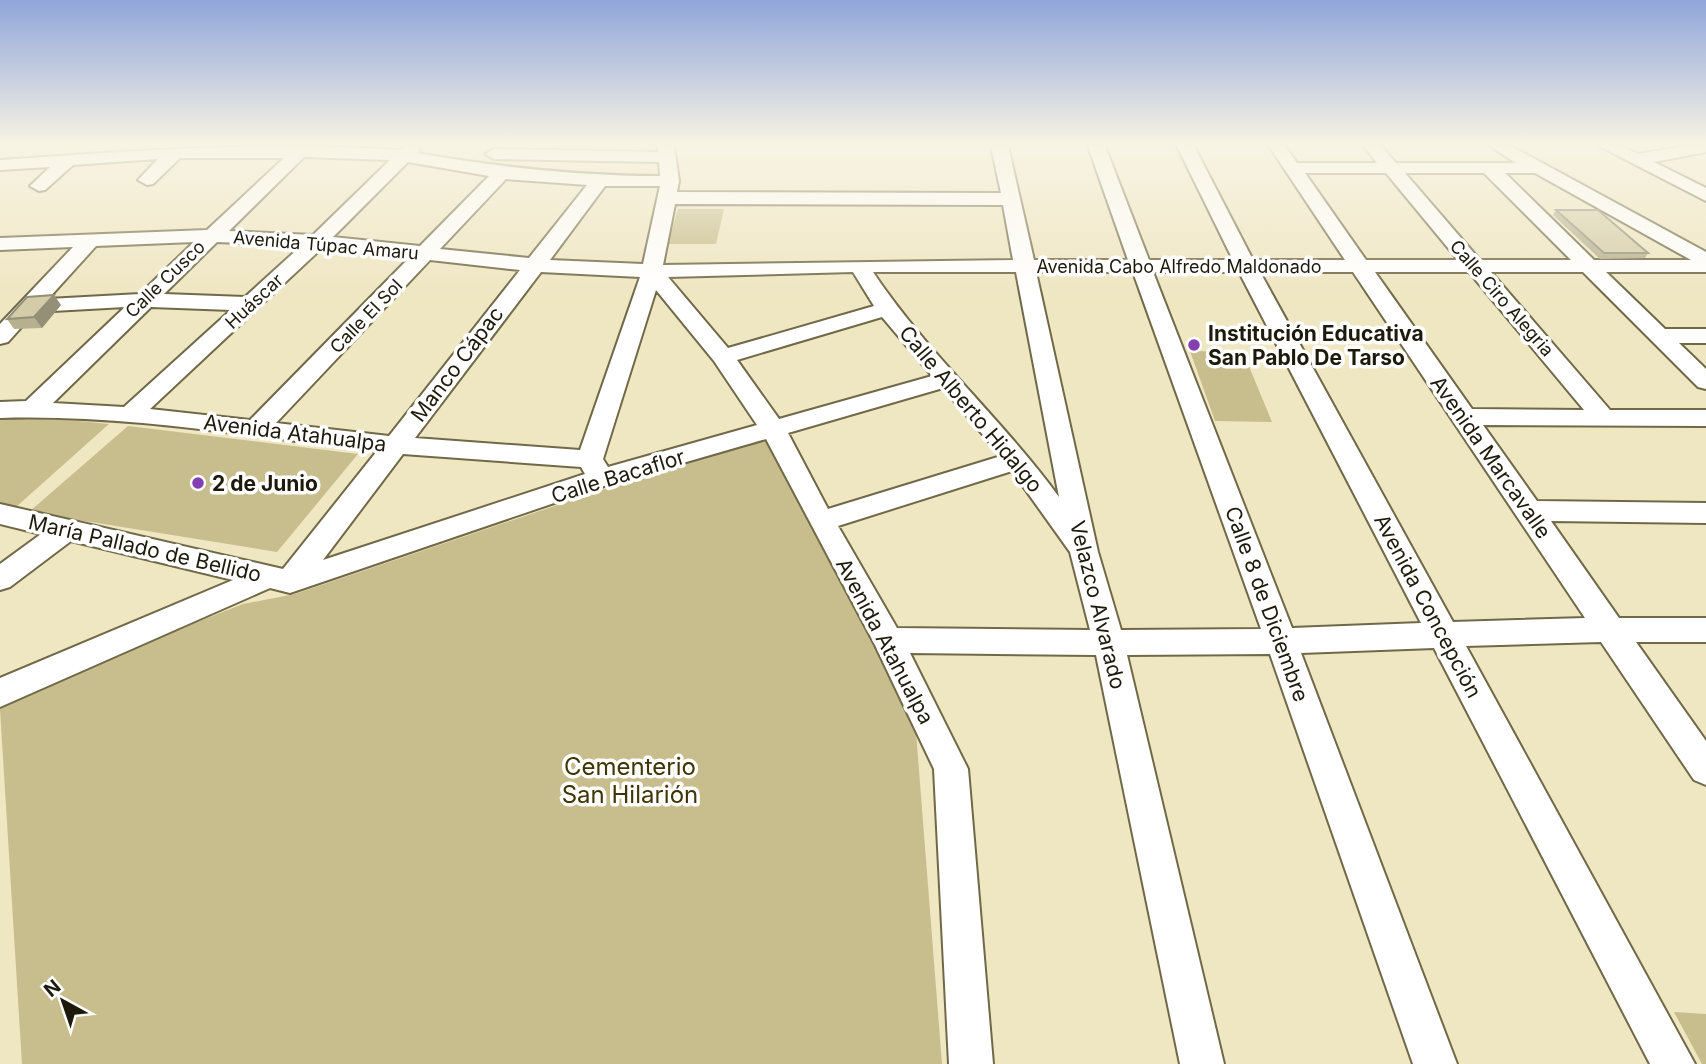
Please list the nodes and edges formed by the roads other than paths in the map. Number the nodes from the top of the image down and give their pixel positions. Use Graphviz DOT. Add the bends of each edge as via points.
graph roads {
  1 [pos="253,196"];
  2 [pos="364,196"];
  3 [pos="481,196"];
  4 [pos="588,196"];
  5 [pos="666,196"];
  6 [pos="897,196"];
  7 [pos="1011,196"];
  8 [pos="1114,196"];
  9 [pos="1210,196"];
  10 [pos="1311,196"];
  11 [pos="1414,196"];
  12 [pos="1517,196"];
  13 [pos="1590,196"];
  14 [pos="1012,199"];
  15 [pos="209,236"];
  16 [pos="90,241"];
  17 [pos="318,242"];
  18 [pos="0,244"];
  19 [pos="427,254"];
  20 [pos="1706,260"];
  21 [pos="533,265"];
  22 [pos="1589,266"];
  23 [pos="859,267"];
  24 [pos="1027,267"];
  25 [pos="1140,267"];
  26 [pos="1246,267"];
  27 [pos="1360,267"];
  28 [pos="1475,267"];
  29 [pos="1706,267"];
  30 [pos="652,271"];
  31 [pos="143,300"];
  32 [pos="250,304"];
  33 [pos="29,306"];
  34 [pos="887,309"];
  35 [pos="1659,335"];
  36 [pos="1706,336"];
  37 [pos="0,337"];
  38 [pos="723,357"];
  39 [pos="948,379"];
  40 [pos="1706,382"];
  41 [pos="32,409"];
  42 [pos="0,410"];
  43 [pos="130,415"];
  44 [pos="1464,417"];
  45 [pos="1604,418"];
  46 [pos="1706,418"];
  47 [pos="257,428"];
  48 [pos="774,431"];
  49 [pos="396,445"];
  50 [pos="1018,460"];
  51 [pos="595,469"];
  52 [pos="1528,511"];
  53 [pos="1706,513"];
  54 [pos="0,514"];
  55 [pos="821,521"];
  56 [pos="66,530"];
  57 [pos="1084,552"];
  58 [pos="0,579"];
  59 [pos="279,580"];
  60 [pos="1609,628"];
  61 [pos="1706,630"];
  62 [pos="1443,635"];
  63 [pos="888,640"];
  64 [pos="1281,641"];
  65 [pos="1109,644"];
  66 [pos="0,693"];
  67 [pos="1706,769"];
  68 [pos="971,1064"];
  69 [pos="1202,1064"];
  70 [pos="1434,1064"];
  71 [pos="1673,1064"];
  1 -- 15 [label="street, Calle Cusco"];
  2 -- 17 [label="street, Huáscar"];
  3 -- 19 [label="street, Calle El Sol"];
  4 -- 21 [label="street, Manco Cápac"];
  5 -- 30 [label="street"];
  6 -- 14 [label="street"];
  7 -- 14 [label="street, Velazco Alvarado"];
  8 -- 25 [label="street, Calle 8 de Diciembre"];
  9 -- 26 [label="street, Avenida Concepción"];
  10 -- 27 [label="street, Avenida Marcavalle"];
  11 -- 28 [label="street, Calle Ciro Alegria"];
  12 -- 22 [label="street"];
  13 -- 20 [label="street"];
  14 -- 24 [label="street, Velazco Alvarado"];
  15 -- 16 [label="street, Avenida Túpac Amaru"];
  15 -- 17 [label="street, Avenida Túpac Amaru"];
  15 -- 31 [label="street, Calle Cusco"];
  16 -- 18 [label="street, Avenida Túpac Amaru"];
  16 -- 33 [label="street"];
  17 -- 19 [label="street, Avenida Túpac Amaru"];
  17 -- 32 [label="street, Huáscar"];
  19 -- 21 [label="street, Avenida Túpac Amaru"];
  19 -- 47 [label="street, Calle El Sol"];
  21 -- 30 [label="street, Avenida Túpac Amaru"];
  21 -- 49 [label="street, Manco Cápac"];
  22 -- 28 [label="street, Avenida Cabo Alfredo Maldonado"];
  22 -- 29 [label="street, Avenida Cabo Alfredo Maldonado"];
  22 -- 35 [label="street"];
  23 -- 24 [label="street, Avenida Cabo Alfredo Maldonado"];
  23 -- 30 [label="street, Avenida Cabo Alfredo Maldonado"];
  23 -- 34 [label="street, Calle Alberto Hidalgo"];
  24 -- 25 [label="street, Avenida Cabo Alfredo Maldonado"];
  24 -- 57 [label="street, Velazco Alvarado"];
  25 -- 26 [label="street, Avenida Cabo Alfredo Maldonado"];
  25 -- 64 [label="street, Calle 8 de Diciembre"];
  26 -- 27 [label="street, Avenida Cabo Alfredo Maldonado"];
  26 -- 62 [label="street, Avenida Concepción"];
  27 -- 28 [label="street, Avenida Cabo Alfredo Maldonado"];
  27 -- 44 [label="street, Avenida Marcavalle"];
  28 -- 45 [label="street, Calle Ciro Alegria"];
  30 -- 38 [label="street, Avenida Atahualpa"];
  30 -- 51 [label="street"];
  31 -- 32 [label="street"];
  31 -- 33 [label="street"];
  31 -- 41 [label="street, Calle Cusco"];
  32 -- 43 [label="street, Huáscar"];
  33 -- 37 [label="street"];
  34 -- 38 [label="street"];
  34 -- 39 [label="street, Calle Alberto Hidalgo"];
  35 -- 36 [label="street"];
  35 -- 40 [label="street"];
  38 -- 48 [label="street, Avenida Atahualpa"];
  39 -- 48 [label="street, Calle Bacaflor"];
  39 -- 50 [label="street, Calle Alberto Hidalgo"];
  41 -- 42 [label="street, Avenida Atahualpa"];
  41 -- 43 [label="street, Avenida Atahualpa"];
  43 -- 47 [label="street, Avenida Atahualpa"];
  44 -- 45 [label="street"];
  44 -- 52 [label="street, Avenida Marcavalle"];
  45 -- 46 [label="street"];
  47 -- 49 [label="street, Avenida Atahualpa"];
  48 -- 51 [label="street, Calle Bacaflor"];
  48 -- 55 [label="street, Avenida Atahualpa"];
  49 -- 51 [label="street, Avenida Atahualpa"];
  49 -- 59 [label="street, Manco Cápac"];
  50 -- 55 [label="street"];
  50 -- 57 [label="street, Calle Alberto Hidalgo"];
  51 -- 59 [label="street, Calle Bacaflor"];
  52 -- 53 [label="street"];
  52 -- 60 [label="street, Avenida Marcavalle"];
  54 -- 56 [label="street, María Pallado de Bellido"];
  55 -- 63 [label="street, Avenida Atahualpa"];
  56 -- 58 [label="street"];
  56 -- 59 [label="street, María Pallado de Bellido"];
  57 -- 65 [label="street, Velazco Alvarado"];
  59 -- 66 [label="street, Calle Bacaflor"];
  60 -- 61 [label="street"];
  60 -- 62 [label="street"];
  60 -- 67 [label="street, Avenida Marcavalle"];
  62 -- 64 [label="street"];
  62 -- 71 [label="street, Avenida Concepción"];
  63 -- 65 [label="street"];
  63 -- 68 [label="street, Avenida Atahualpa" via="951,769"];
  64 -- 65 [label="street"];
  64 -- 70 [label="street, Calle 8 de Diciembre"];
  65 -- 69 [label="street, Velazco Alvarado"];
}
